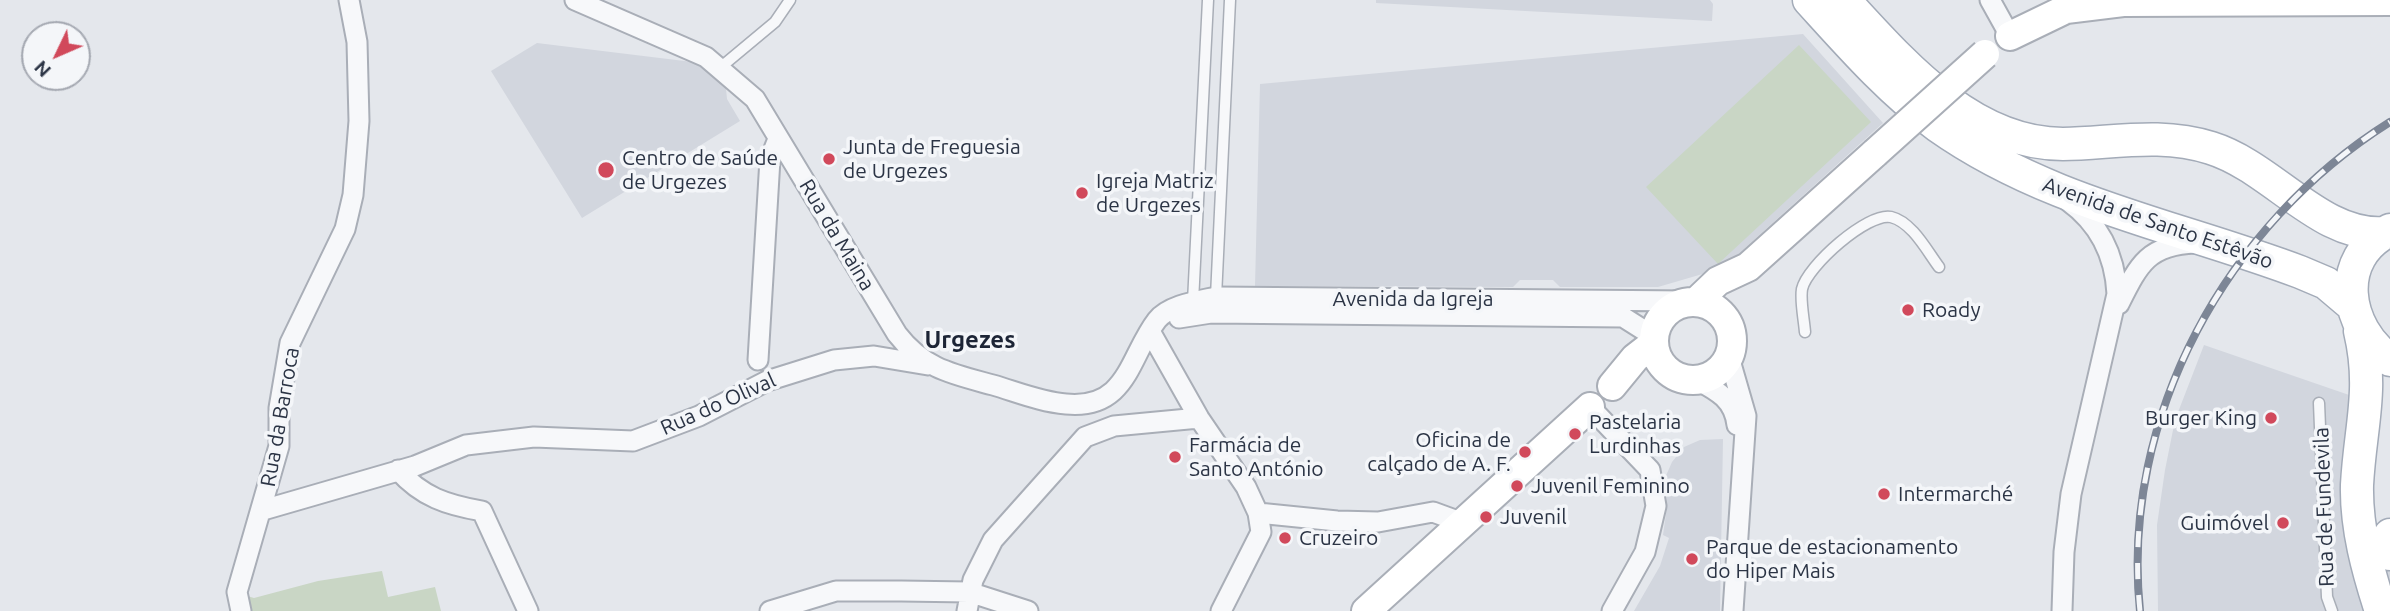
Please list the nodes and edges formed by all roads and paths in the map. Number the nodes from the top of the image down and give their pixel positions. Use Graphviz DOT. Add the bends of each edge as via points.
graph roads {
  1 [pos="349,0"];
  2 [pos="575,0"];
  3 [pos="790,0"];
  4 [pos="1209,0"];
  5 [pos="1230,0"];
  6 [pos="1809,0"];
  7 [pos="1844,0"];
  8 [pos="1990,0"];
  9 [pos="2390,1"];
  10 [pos="2010,36"];
  11 [pos="1985,54"];
  12 [pos="721,67"];
  13 [pos="778,139"];
  14 [pos="2047,187"];
  15 [pos="2387,232"];
  16 [pos="2208,242"];
  17 [pos="1939,267"];
  18 [pos="1748,268"];
  19 [pos="1216,297"];
  20 [pos="1693,301"];
  21 [pos="1194,302"];
  22 [pos="2115,311"];
  23 [pos="2356,318"];
  24 [pos="1726,319"];
  25 [pos="1805,332"];
  26 [pos="1151,333"];
  27 [pos="897,334"];
  28 [pos="1657,349"];
  29 [pos="874,356"];
  30 [pos="1729,357"];
  31 [pos="758,360"];
  32 [pos="2390,360"];
  33 [pos="928,365"];
  34 [pos="1698,380"];
  35 [pos="1612,386"];
  36 [pos="1115,390"];
  37 [pos="2319,403"];
  38 [pos="1080,404"];
  39 [pos="1590,407"];
  40 [pos="1199,418"];
  41 [pos="1085,437"];
  42 [pos="1742,461"];
  43 [pos="398,470"];
  44 [pos="262,510"];
  45 [pos="1258,513"];
  46 [pos="1463,523"];
  47 [pos="2390,535"];
  48 [pos="2390,554"];
  49 [pos="968,601"];
  50 [pos="241,611"];
  51 [pos="528,611"];
  52 [pos="770,611"];
  53 [pos="1028,611"];
  54 [pos="1221,611"];
  55 [pos="1366,611"];
  56 [pos="1612,611"];
  57 [pos="1733,611"];
  58 [pos="2063,611"];
  59 [pos="2332,611"];
  60 [pos="2381,611"];
  1 -- 44 [label="street, Rua da Barroca" via="357,42 359,121 353,195 345,229 290,343 279,408 279,446"];
  2 -- 12 [label="street, Rua da Maina"];
  3 -- 12 [label="lane" via="775,22"];
  4 -- 21 [label="lane"];
  5 -- 19 [label="lane"];
  6 -- 14 [label="main road, Avenida de Santo Estêvão" via="1899,94 1937,125"];
  7 -- 15 [label="main road, Avenida de Santo Estêvão" via="1927,84 2004,135 2064,144 2141,137 2213,148 2257,170 2327,220 2363,234"];
  8 -- 10 [label="street"];
  9 -- 10 [label="main road" via="2123,2 2066,9"];
  11 -- 18 [label="main road, bridge"];
  12 -- 13 [label="street, Rua da Maina" via="755,99"];
  13 -- 27 [label="street, Rua da Maina"];
  13 -- 31 [label="street" via="770,159"];
  14 -- 16 [label="main road, Avenida de Santo Estêvão"];
  14 -- 22 [label="street" via="2089,219 2105,240 2115,267"];
  15 -- 23 [label="main road" via="2368,247 2358,264 2352,284"];
  16 -- 22 [label="street" via="2166,246 2152,253 2139,265"];
  16 -- 23 [label="main road, Avenida de Santo Estêvão" via="2326,284"];
  17 -- 25 [label="lane" via="1906,225 1878,217 1858,228 1814,268 1802,288"];
  18 -- 20 [label="main road" via="1718,281"];
  18 -- 24 [label="main road"];
  19 -- 20 [label="street, Avenida da Igreja"];
  19 -- 21 [label="street, Avenida da Igreja"];
  20 -- 24 [label="main road" via="1718,310"];
  20 -- 28 [label="main road" via="1665,312"];
  21 -- 26 [label="street, Avenida da Igreja" via="1157,319"];
  22 -- 58 [label="street" via="2071,494"];
  23 -- 32 [label="main road, Avenida de Santo Estêvão" via="2374,348"];
  23 -- 60 [label="main road" via="2368,362 2358,514"];
  24 -- 30 [label="main road" via="1732,344"];
  26 -- 28 [label="street, Avenida da Igreja" via="1183,317 1211,313 1623,317"];
  26 -- 36 [label="street, Avenida da Igreja" via="1131,372"];
  26 -- 40 [label="street"];
  27 -- 29 [label="street"];
  27 -- 33 [label="street, Rua da Maina"];
  28 -- 34 [label="main road" via="1685,380"];
  28 -- 35 [label="main road" via="1635,358"];
  29 -- 33 [label="street, Rua do Olival"];
  29 -- 43 [label="street, Rua do Olival" via="834,360 767,381 699,416 633,441 534,437 466,445"];
  30 -- 34 [label="main road" via="1711,376"];
  30 -- 42 [label="street" via="1746,416"];
  33 -- 38 [label="street, Rua da Maina" via="1035,398"];
  34 -- 42 [label="street" via="1720,392 1730,404"];
  36 -- 38 [label="street, Rua da Maina"];
  37 -- 59 [label="lane, Rua de Fundevila" via="2327,597"];
  38 -- 41 [label="street"];
  39 -- 46 [label="main road"];
  39 -- 56 [label="street" via="1650,470 1656,506 1645,552"];
  40 -- 41 [label="street" via="1114,426"];
  40 -- 45 [label="street" via="1246,487"];
  41 -- 49 [label="street" via="993,540"];
  42 -- 57 [label="street"];
  43 -- 44 [label="street, Rua do Olival"];
  43 -- 51 [label="street" via="414,488 447,505 482,511"];
  44 -- 50 [label="street, Rua da Barroca" via="237,592"];
  45 -- 46 [label="street" via="1378,522 1433,512"];
  45 -- 54 [label="street" via="1261,532"];
  46 -- 55 [label="main road"];
  47 -- 48 [label="main road"];
  49 -- 52 [label="street" via="836,592"];
  49 -- 53 [label="street"];
}
